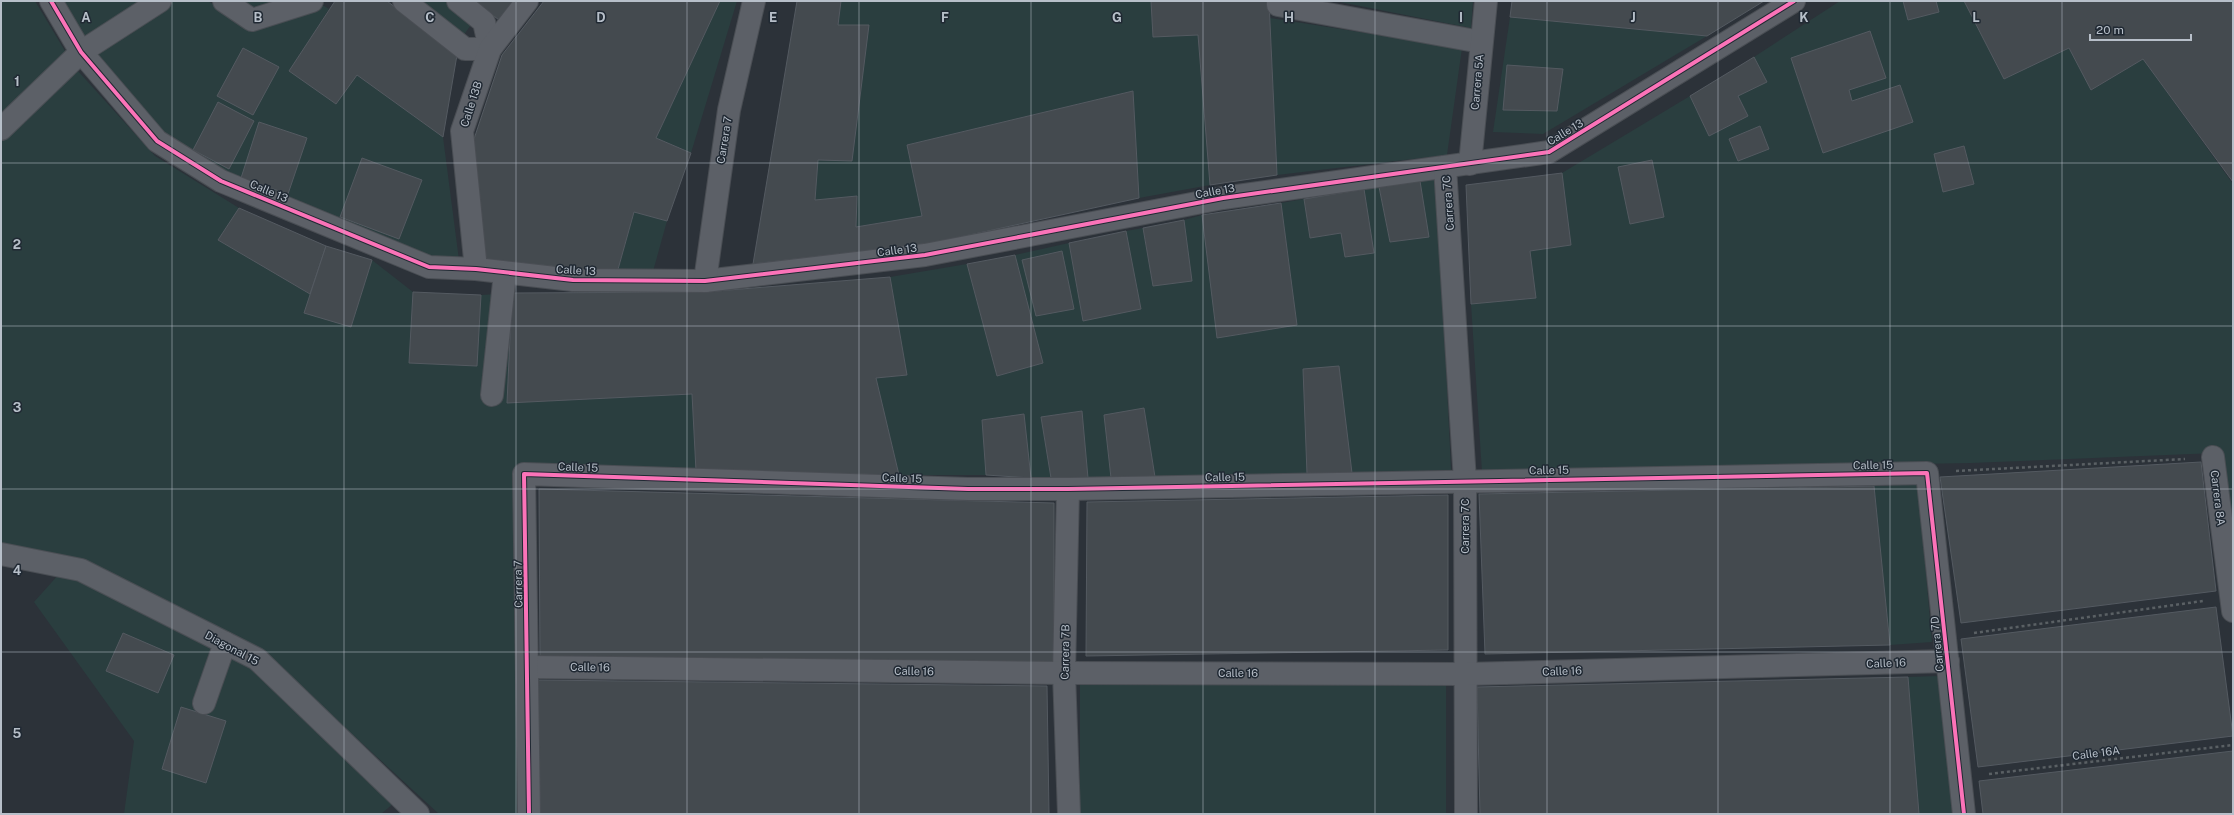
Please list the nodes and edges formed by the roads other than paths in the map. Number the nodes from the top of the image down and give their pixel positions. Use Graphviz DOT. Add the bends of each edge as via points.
graph roads {
  1 [pos="51,1"];
  2 [pos="160,1"];
  3 [pos="224,1"];
  4 [pos="312,1"];
  5 [pos="404,1"];
  6 [pos="458,1"];
  7 [pos="527,1"];
  8 [pos="754,1"];
  9 [pos="1278,1"];
  10 [pos="1486,1"];
  11 [pos="1794,1"];
  12 [pos="1481,42"];
  13 [pos="490,48"];
  14 [pos="81,52"];
  15 [pos="1,128"];
  16 [pos="1470,164"];
  17 [pos="1445,167"];
  18 [pos="476,270"];
  19 [pos="505,272"];
  20 [pos="705,281"];
  21 [pos="492,395"];
  22 [pos="2213,457"];
  23 [pos="1926,473"];
  24 [pos="524,474"];
  25 [pos="1465,481"];
  26 [pos="1068,489"];
  27 [pos="1,554"];
  28 [pos="2232,604"];
  29 [pos="225,643"];
  30 [pos="1948,661"];
  31 [pos="528,667"];
  32 [pos="1064,673"];
  33 [pos="1466,674"];
  34 [pos="204,703"];
  35 [pos="418,814"];
  36 [pos="529,814"];
  37 [pos="1069,814"];
  38 [pos="1466,814"];
  39 [pos="1964,814"];
  1 -- 14 [label="street, Calle 13"];
  2 -- 14 [label="street"];
  3 -- 4 [label="street" via="252,20"];
  5 -- 13 [label="street" via="465,49"];
  6 -- 13 [label="street" via="484,22"];
  7 -- 13 [label="street, Calle 13B"];
  8 -- 20 [label="street, Carrera 7" via="729,110"];
  9 -- 12 [label="street" via="1278,5"];
  10 -- 12 [label="street, Carrera 5A"];
  11 -- 16 [label="street, Calle 13" via="1549,152"];
  12 -- 16 [label="street, Carrera 5A"];
  13 -- 18 [label="street, Calle 13B" via="462,131"];
  14 -- 15 [label="street"];
  14 -- 18 [label="street, Calle 13" via="157,141 221,181 429,267"];
  16 -- 17 [label="street, Calle 13"];
  17 -- 20 [label="street, Calle 13" via="1223,198 924,255"];
  17 -- 25 [label="street, Carrera 7C"];
  18 -- 19 [label="street, Calle 13"];
  19 -- 20 [label="street, Calle 13" via="573,280"];
  19 -- 21 [label="street"];
  22 -- 28 [label="street, Carrera 8A"];
  23 -- 25 [label="street, Calle 15"];
  23 -- 30 [label="street, Carrera 7D"];
  24 -- 26 [label="street, Calle 15" via="968,489"];
  24 -- 31 [label="street, Carrera 7"];
  25 -- 26 [label="street, Calle 15"];
  25 -- 33 [label="street, Carrera 7C"];
  26 -- 32 [label="street, Carrera 7B"];
  27 -- 29 [label="street, Diagonal 15" via="80,570"];
  29 -- 34 [label="street"];
  29 -- 35 [label="street, Diagonal 15" via="257,659"];
  30 -- 33 [label="street, Calle 16"];
  30 -- 39 [label="street, Carrera 7D"];
  31 -- 32 [label="street, Calle 16"];
  31 -- 36 [label="street, Carrera 7"];
  32 -- 33 [label="street, Calle 16"];
  32 -- 37 [label="street, Carrera 7B"];
  33 -- 38 [label="street, Carrera 7C"];
}
